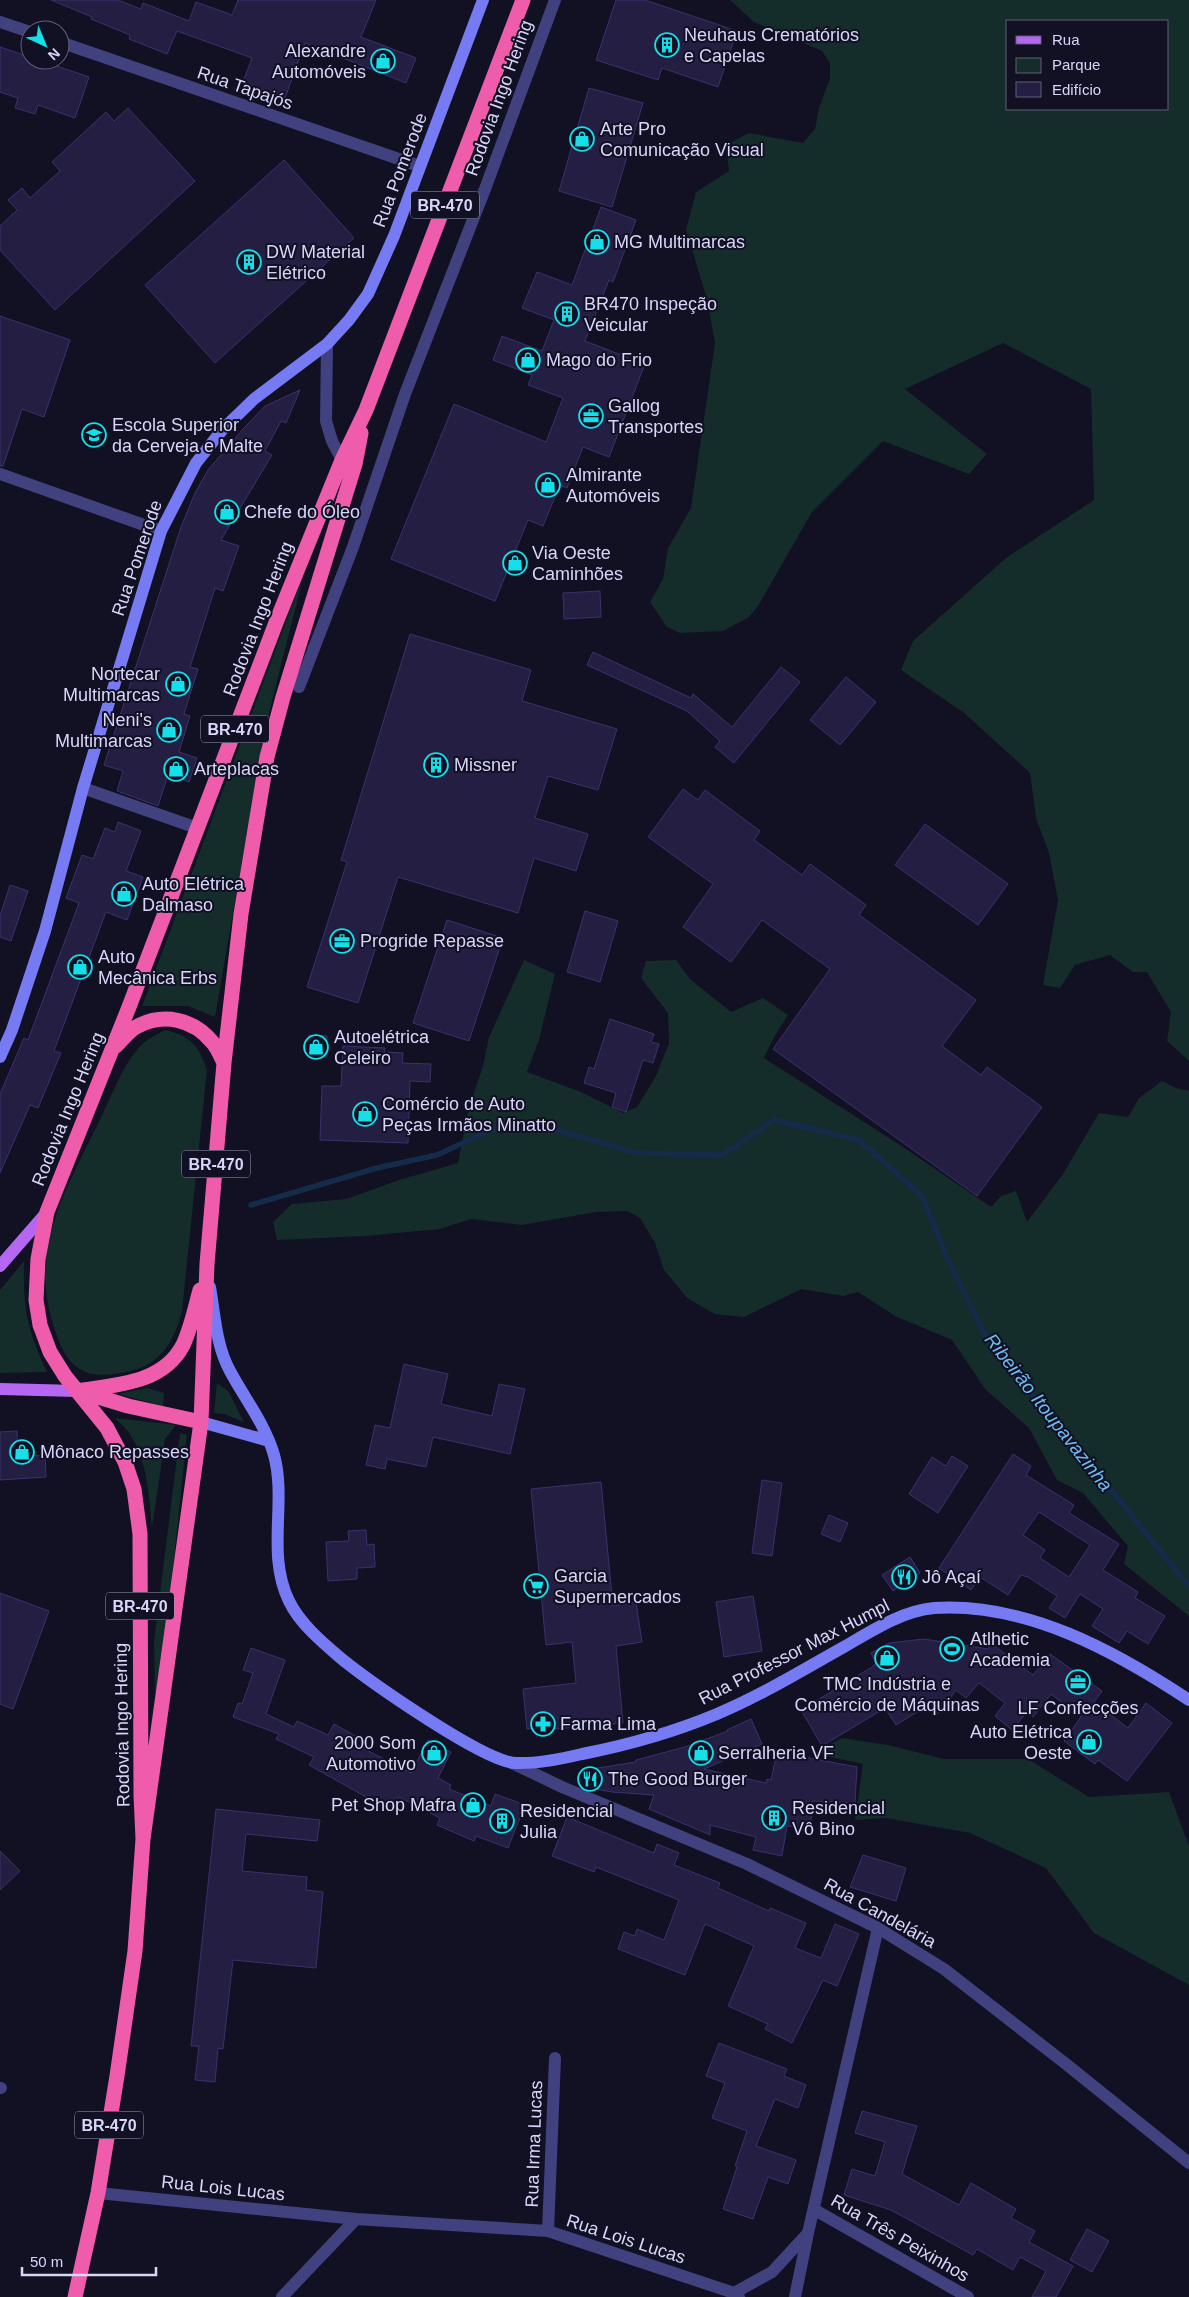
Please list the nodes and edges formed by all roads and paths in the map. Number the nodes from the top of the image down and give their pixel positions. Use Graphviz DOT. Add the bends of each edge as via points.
graph roads {
  1 [pos="483,0"];
  2 [pos="523,0"];
  3 [pos="555,0"];
  4 [pos="0,22"];
  5 [pos="20,29"];
  6 [pos="70,45"];
  7 [pos="420,166"];
  8 [pos="327,344"];
  9 [pos="366,410"];
  10 [pos="342,460"];
  11 [pos="0,474"];
  12 [pos="161,531"];
  13 [pos="299,687"];
  14 [pos="83,788"];
  15 [pos="198,828"];
  16 [pos="111,1051"];
  17 [pos="0,1057"];
  18 [pos="224,1064"];
  19 [pos="47,1212"];
  20 [pos="207,1264"];
  21 [pos="1,1265"];
  22 [pos="0,1389"];
  23 [pos="77,1390"];
  24 [pos="201,1422"];
  25 [pos="269,1440"];
  26 [pos="1189,1700"];
  27 [pos="512,1763"];
  28 [pos="143,1839"];
  29 [pos="878,1928"];
  30 [pos="554,2058"];
  31 [pos="1189,2163"];
  32 [pos="98,2192"];
  33 [pos="815,2210"];
  34 [pos="356,2219"];
  35 [pos="548,2232"];
  36 [pos="808,2234"];
  37 [pos="736,2295"];
  38 [pos="75,2297"];
  39 [pos="282,2297"];
  40 [pos="795,2297"];
  41 [pos="968,2297"];
  1 -- 7 [label="street, Rua Pomerode"];
  2 -- 9 [label="highway, Rodovia Ingo Hering / BR-470"];
  3 -- 13 [label="street, Rodovia Ingo Hering / BR-470" via="405,394 354,547"];
  4 -- 5 [label="street"];
  6 -- 7 [label="street, Rua Tapajós"];
  7 -- 8 [label="street, Rua Pomerode" via="368,294"];
  8 -- 10 [label="street" via="326,421"];
  8 -- 12 [label="street, Rua Pomerode" via="254,399 223,429 196,463"];
  9 -- 10 [label="highway, Rodovia Ingo Hering / BR-470"];
  9 -- 18 [label="highway, Rodovia Ingo Hering / BR-470" via="355,464 283,697 268,757 240,914"];
  10 -- 15 [label="highway, Rodovia Ingo Hering / BR-470"];
  11 -- 12 [label="street"];
  12 -- 14 [label="street, Rua Pomerode"];
  14 -- 15 [label="street"];
  14 -- 17 [label="street, Rua Pomerode" via="45,931"];
  15 -- 16 [label="highway, Rodovia Ingo Hering / BR-470"];
  16 -- 18 [label="highway" via="135,1028 165,1018 183,1021 200,1030 214,1044"];
  16 -- 19 [label="highway, Rodovia Ingo Hering / BR-470"];
  18 -- 20 [label="highway, Rodovia Ingo Hering / BR-470"];
  19 -- 21 [label="main road"];
  19 -- 23 [label="highway, Rodovia Ingo Hering / BR-470" via="38,1259 36,1300 40,1325 50,1352"];
  20 -- 23 [label="highway" via="183,1346 174,1359 152,1376 134,1382"];
  20 -- 24 [label="highway, Rodovia Ingo Hering / BR-470"];
  20 -- 25 [label="street, Rua Professor Max Humpl" via="220,1347 228,1369"];
  22 -- 23 [label="main road"];
  23 -- 24 [label="highway" via="128,1406"];
  23 -- 28 [label="highway, Rodovia Ingo Hering / BR-470" via="107,1428 125,1462 134,1489 140,1534"];
  24 -- 25 [label="street"];
  24 -- 28 [label="highway, Rodovia Ingo Hering / BR-470"];
  25 -- 27 [label="street, Rua Professor Max Humpl" via="277,1483 277,1557 282,1582 299,1617 344,1660 384,1688 450,1732"];
  26 -- 27 [label="street, Rua Professor Max Humpl" via="1124,1660 1047,1627 988,1610 931,1608 890,1622 748,1699 690,1724 604,1750"];
  27 -- 29 [label="street, Rua Candelária" via="747,1864"];
  28 -- 32 [label="highway, Rodovia Ingo Hering / BR-470" via="135,1951"];
  29 -- 31 [label="street, Rua Candelária" via="944,1969"];
  29 -- 33 [label="street, Rua Lois Lucas"];
  30 -- 35 [label="street, Rua Irma Lucas"];
  32 -- 34 [label="street, Rua Lois Lucas"];
  32 -- 38 [label="highway, Rodovia Ingo Hering / BR-470"];
  33 -- 36 [label="street, Rua Lois Lucas"];
  33 -- 41 [label="street, Rua Três Peixinhos"];
  34 -- 35 [label="street, Rua Lois Lucas"];
  34 -- 39 [label="street"];
  35 -- 37 [label="street, Rua Lois Lucas"];
  36 -- 37 [label="street, Rua Lois Lucas" via="772,2272"];
  36 -- 40 [label="street"];
}
